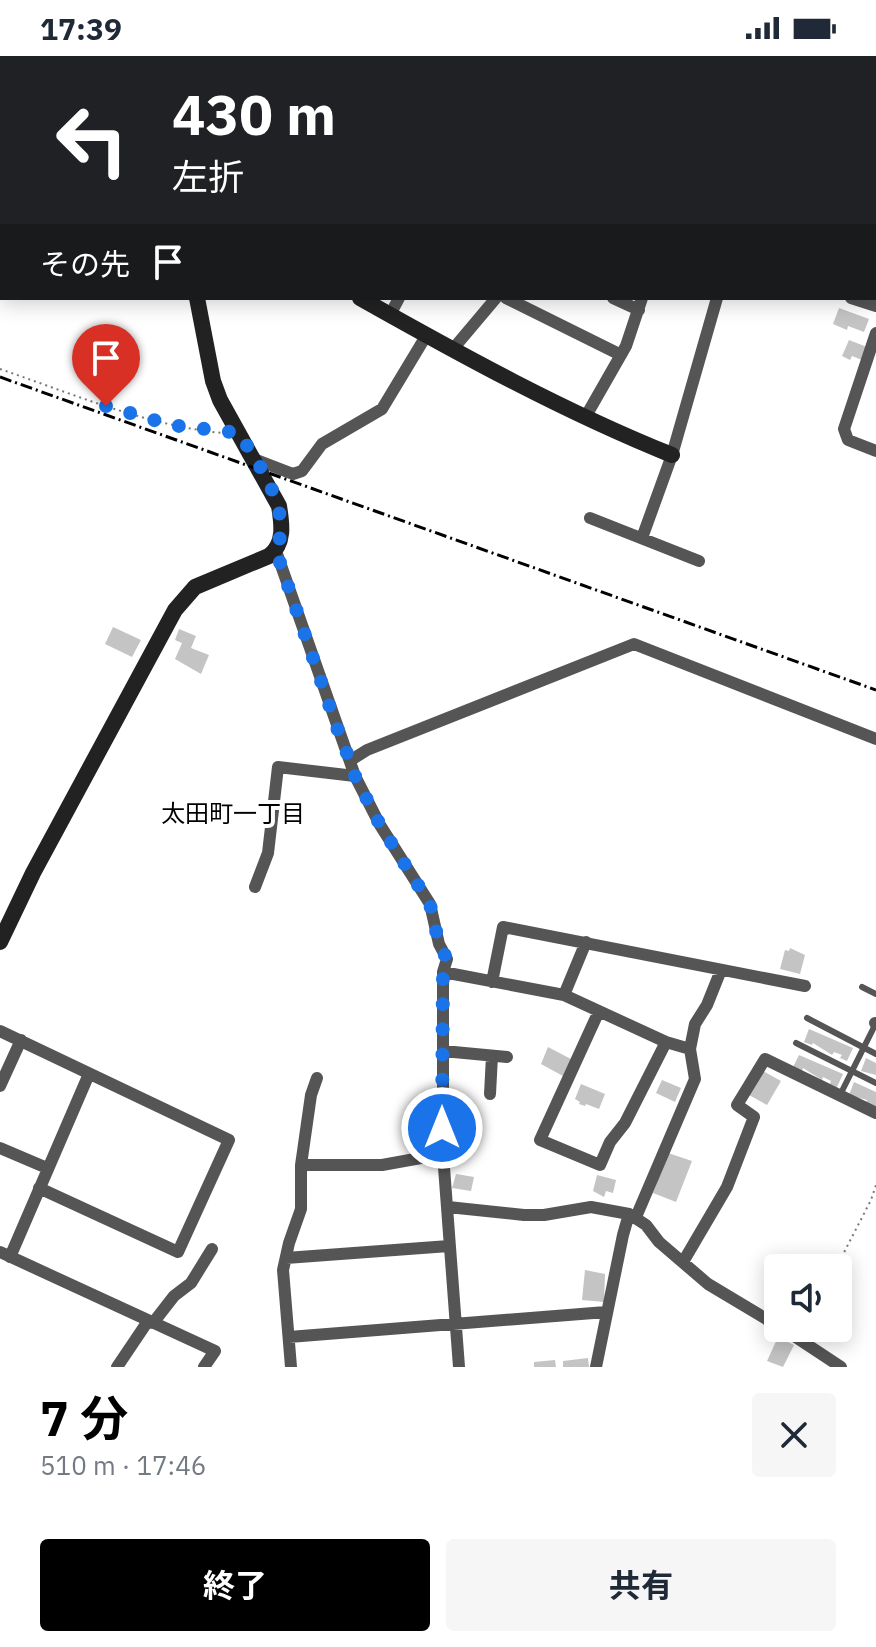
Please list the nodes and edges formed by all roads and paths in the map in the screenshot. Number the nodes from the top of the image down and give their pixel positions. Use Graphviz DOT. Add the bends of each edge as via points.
graph roads {
  1 [pos="197,300"];
  2 [pos="364,300"];
  3 [pos="398,300"];
  4 [pos="494,300"];
  5 [pos="510,300"];
  6 [pos="716,300"];
  7 [pos="640,304"];
  8 [pos="390,315"];
  9 [pos="876,333"];
  10 [pos="426,336"];
  11 [pos="453,349"];
  12 [pos="621,355"];
  13 [pos="0,369"];
  14 [pos="586,416"];
  15 [pos="239,433"];
  16 [pos="876,451"];
  17 [pos="672,455"];
  18 [pos="254,459"];
  19 [pos="590,518"];
  20 [pos="642,538"];
  21 [pos="276,551"];
  22 [pos="699,561"];
  23 [pos="876,739"];
  24 [pos="351,760"];
  25 [pos="355,776"];
  26 [pos="255,887"];
  27 [pos="0,942"];
  28 [pos="586,942"];
  29 [pos="721,970"];
  30 [pos="443,972"];
  31 [pos="492,982"];
  32 [pos="805,986"];
  33 [pos="862,987"];
  34 [pos="876,994"];
  35 [pos="564,995"];
  36 [pos="599,1011"];
  37 [pos="807,1018"];
  38 [pos="876,1023"];
  39 [pos="0,1031"];
  40 [pos="21,1040"];
  41 [pos="666,1042"];
  42 [pos="796,1043"];
  43 [pos="864,1048"];
  44 [pos="690,1049"];
  45 [pos="443,1051"];
  46 [pos="876,1054"];
  47 [pos="492,1056"];
  48 [pos="507,1057"];
  49 [pos="852,1072"];
  50 [pos="89,1074"];
  51 [pos="317,1078"];
  52 [pos="876,1083"];
  53 [pos="0,1086"];
  54 [pos="490,1094"];
  55 [pos="840,1095"];
  56 [pos="876,1113"];
  57 [pos="0,1148"];
  58 [pos="443,1154"];
  59 [pos="301,1165"];
  60 [pos="47,1168"];
  61 [pos="876,1185"];
  62 [pos="39,1188"];
  63 [pos="448,1207"];
  64 [pos="633,1216"];
  65 [pos="449,1246"];
  66 [pos="212,1249"];
  67 [pos="5,1254"];
  68 [pos="843,1254"];
  69 [pos="286,1258"];
  70 [pos="683,1262"];
  71 [pos="606,1312"];
  72 [pos="764,1317"];
  73 [pos="150,1322"];
  74 [pos="457,1322"];
  75 [pos="289,1337"];
  76 [pos="803,1342"];
  77 [pos="117,1367"];
  78 [pos="204,1367"];
  79 [pos="291,1367"];
  80 [pos="459,1367"];
  81 [pos="596,1367"];
  82 [pos="841,1367"];
  1 -- 15 [label="street" via="213,381"];
  2 -- 8 [label="street"];
  3 -- 8 [label="street"];
  4 -- 11 [label="street"];
  5 -- 12 [label="street"];
  6 -- 17 [label="street"];
  7 -- 12 [label="street"];
  8 -- 10 [label="street"];
  9 -- 16 [label="street" via="844,429 848,440"];
  10 -- 11 [label="street"];
  10 -- 18 [label="street" via="382,409 322,444 302,471 293,474"];
  11 -- 14 [label="street"];
  12 -- 14 [label="street"];
  13 -- 15 [label="path" via="132,415 200,431"];
  14 -- 17 [label="street"];
  15 -- 18 [label="street"];
  17 -- 20 [label="street"];
  18 -- 21 [label="street" via="279,506"];
  19 -- 20 [label="street"];
  20 -- 22 [label="street"];
  21 -- 24 [label="street"];
  21 -- 27 [label="street" via="195,587 175,610"];
  23 -- 24 [label="street" via="634,644"];
  24 -- 25 [label="street"];
  25 -- 26 [label="street" via="278,767 268,853"];
  25 -- 30 [label="street" via="430,904 447,959"];
  28 -- 29 [label="street"];
  28 -- 31 [label="street" via="503,927"];
  28 -- 35 [label="street"];
  29 -- 32 [label="street"];
  29 -- 44 [label="street" via="695,1024"];
  30 -- 31 [label="street"];
  30 -- 45 [label="street"];
  31 -- 35 [label="street"];
  33 -- 34 [label="lane"];
  35 -- 36 [label="street"];
  36 -- 41 [label="street"];
  36 -- 41 [label="street" via="540,1140 600,1165"];
  37 -- 43 [label="lane"];
  38 -- 43 [label="lane"];
  39 -- 40 [label="street"];
  40 -- 50 [label="street"];
  40 -- 53 [label="street"];
  41 -- 44 [label="street"];
  42 -- 49 [label="lane"];
  43 -- 46 [label="lane"];
  43 -- 49 [label="lane"];
  44 -- 64 [label="street" via="695,1079"];
  45 -- 47 [label="street"];
  45 -- 58 [label="street"];
  47 -- 48 [label="street"];
  47 -- 54 [label="street"];
  49 -- 52 [label="lane"];
  49 -- 55 [label="lane"];
  50 -- 60 [label="street"];
  50 -- 62 [label="street" via="229,1140 178,1252"];
  51 -- 59 [label="street"];
  55 -- 56 [label="street"];
  55 -- 70 [label="street" via="765,1059 737,1105 754,1117 727,1187"];
  57 -- 60 [label="street"];
  58 -- 59 [label="street" via="382,1165"];
  58 -- 63 [label="street"];
  59 -- 69 [label="street" via="301,1209"];
  60 -- 62 [label="street"];
  61 -- 68 [label="path"];
  62 -- 67 [label="street"];
  63 -- 64 [label="street" via="524,1215 591,1207"];
  63 -- 65 [label="street"];
  64 -- 70 [label="street"];
  64 -- 71 [label="street"];
  65 -- 69 [label="street"];
  65 -- 74 [label="street"];
  66 -- 73 [label="street" via="191,1283"];
  67 -- 73 [label="street"];
  69 -- 75 [label="street"];
  70 -- 72 [label="street" via="708,1284"];
  71 -- 74 [label="street"];
  71 -- 81 [label="street"];
  73 -- 77 [label="street"];
  73 -- 78 [label="street" via="215,1351"];
  74 -- 75 [label="street"];
  74 -- 80 [label="street"];
  75 -- 79 [label="street"];
  76 -- 82 [label="street"];
}
